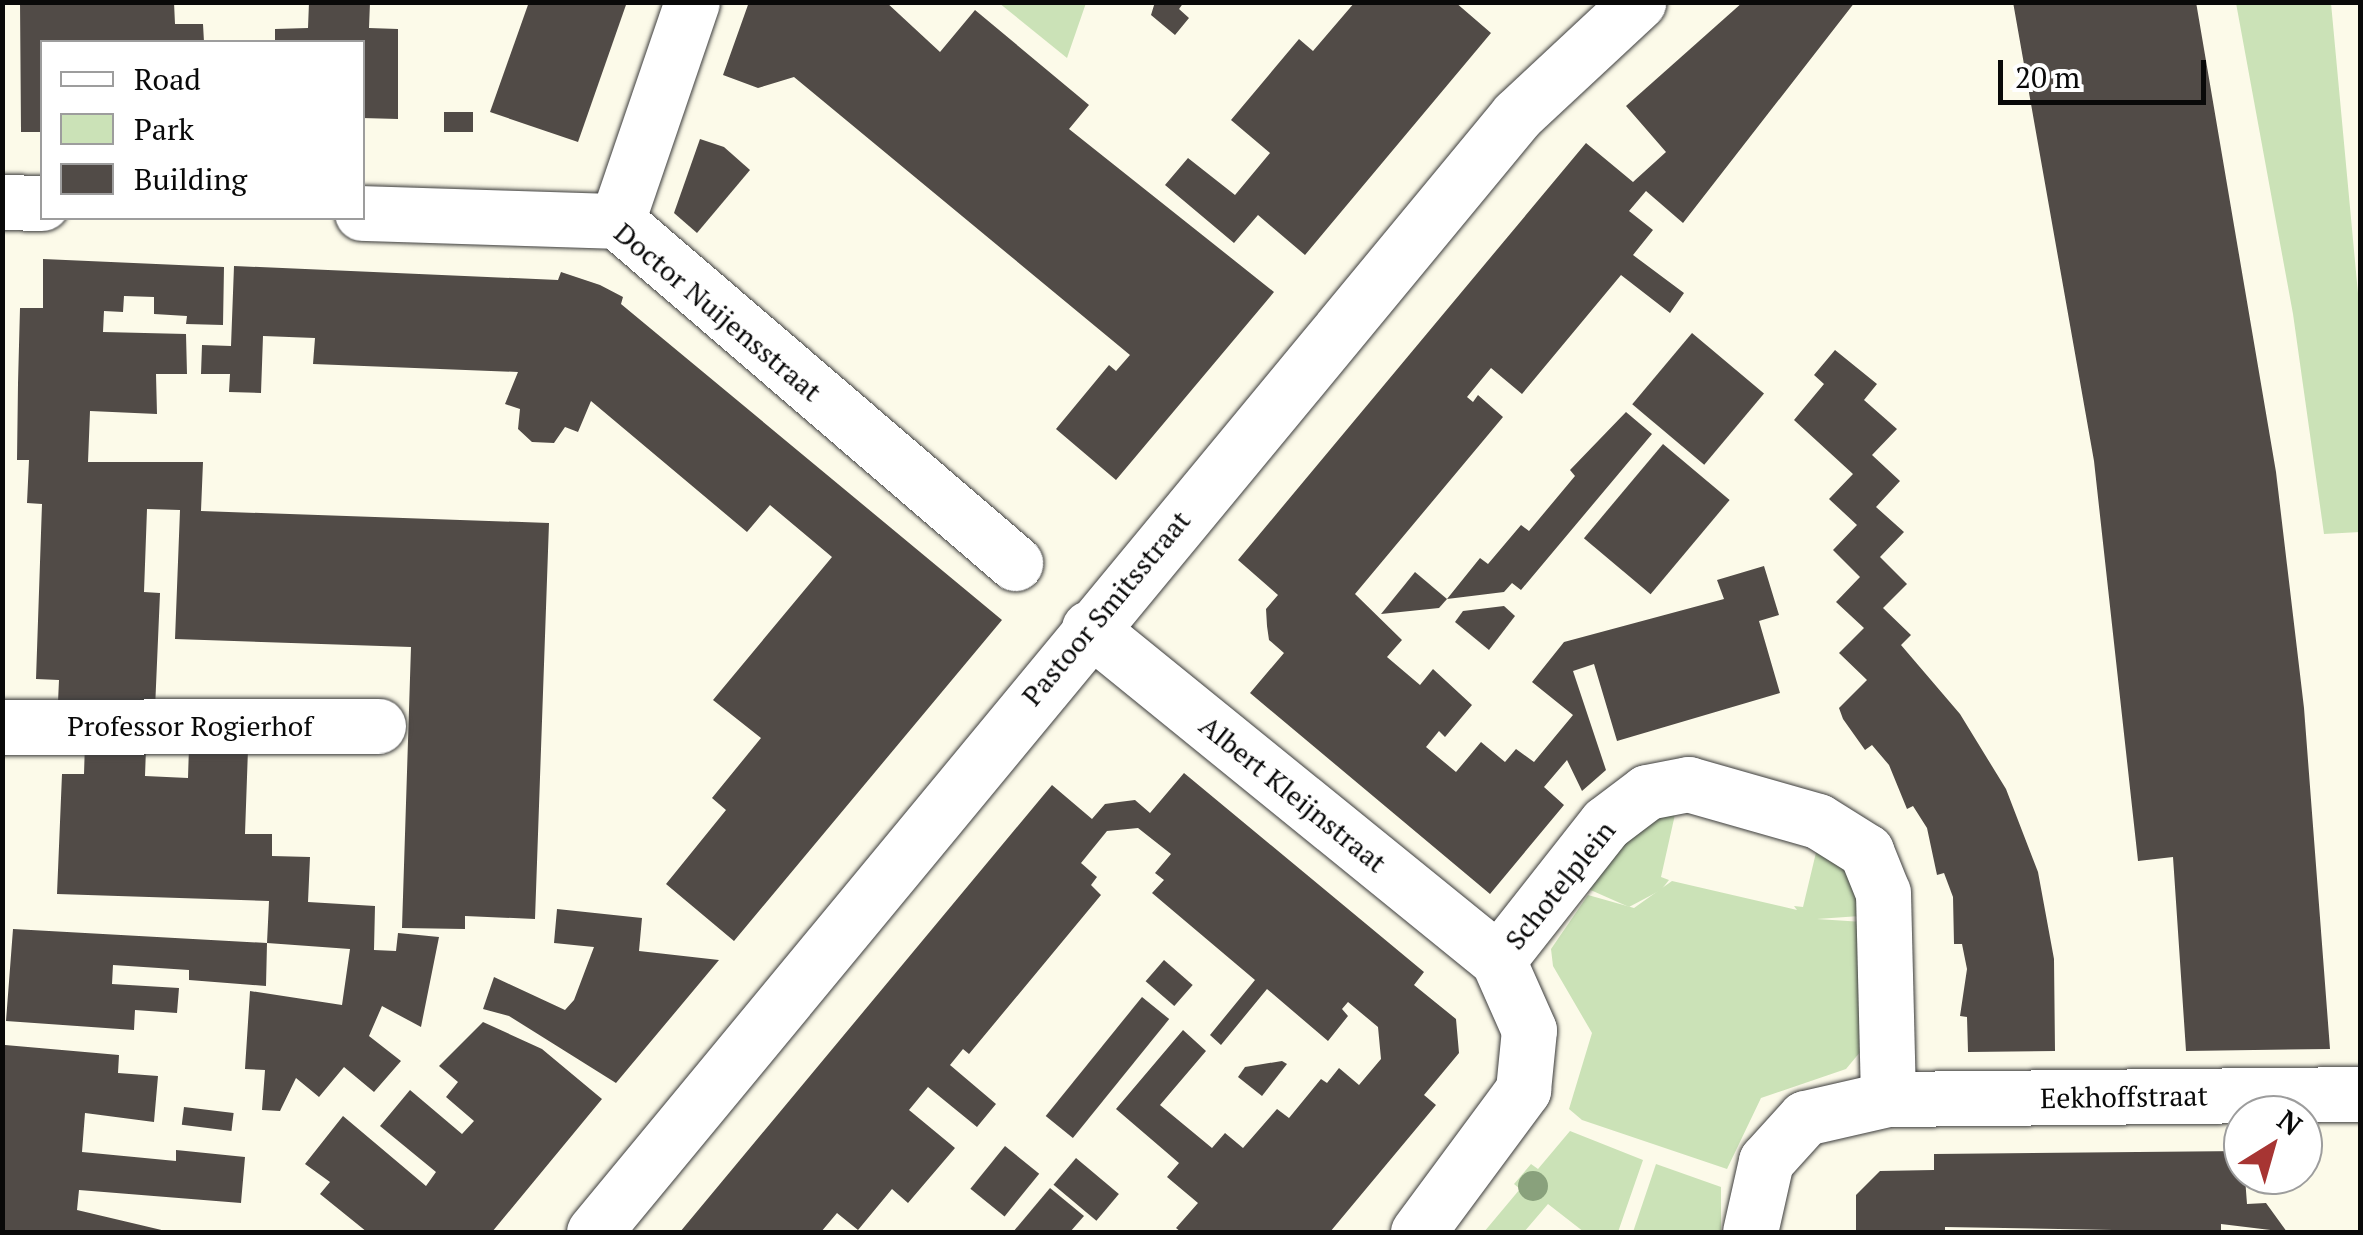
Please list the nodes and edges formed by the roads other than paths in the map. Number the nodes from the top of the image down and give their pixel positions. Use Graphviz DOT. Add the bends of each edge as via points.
graph roads {
  1 [pos="692,2"];
  2 [pos="1638,2"];
  3 [pos="2,202"];
  4 [pos="40,203"];
  5 [pos="365,213"];
  6 [pos="617,221"];
  7 [pos="1014,563"];
  8 [pos="1089,628"];
  9 [pos="378,726"];
  10 [pos="2,727"];
  11 [pos="1498,960"];
  12 [pos="2360,1094"];
  13 [pos="1888,1100"];
  14 [pos="594,1232"];
  15 [pos="1418,1232"];
  16 [pos="1750,1232"];
  1 -- 6 [label="street"];
  2 -- 8 [label="street, Pastoor Smitsstraat" via="1517,116"];
  3 -- 4 [label="street"];
  5 -- 6 [label="street, Doctor Nuijensstraat"];
  6 -- 7 [label="street, Doctor Nuijensstraat"];
  8 -- 11 [label="street, Albert Kleijnstraat"];
  8 -- 14 [label="street, Pastoor Smitsstraat"];
  9 -- 10 [label="street, Professor Rogierhof"];
  11 -- 13 [label="street, Schotelplein" via="1606,823 1647,792 1688,784 1818,821 1866,851 1883,893"];
  11 -- 15 [label="street, Schotelplein" via="1529,1030 1523,1090"];
  12 -- 13 [label="street, Eekhoffstraat"];
  13 -- 16 [label="street" via="1806,1118 1766,1161"];
}
